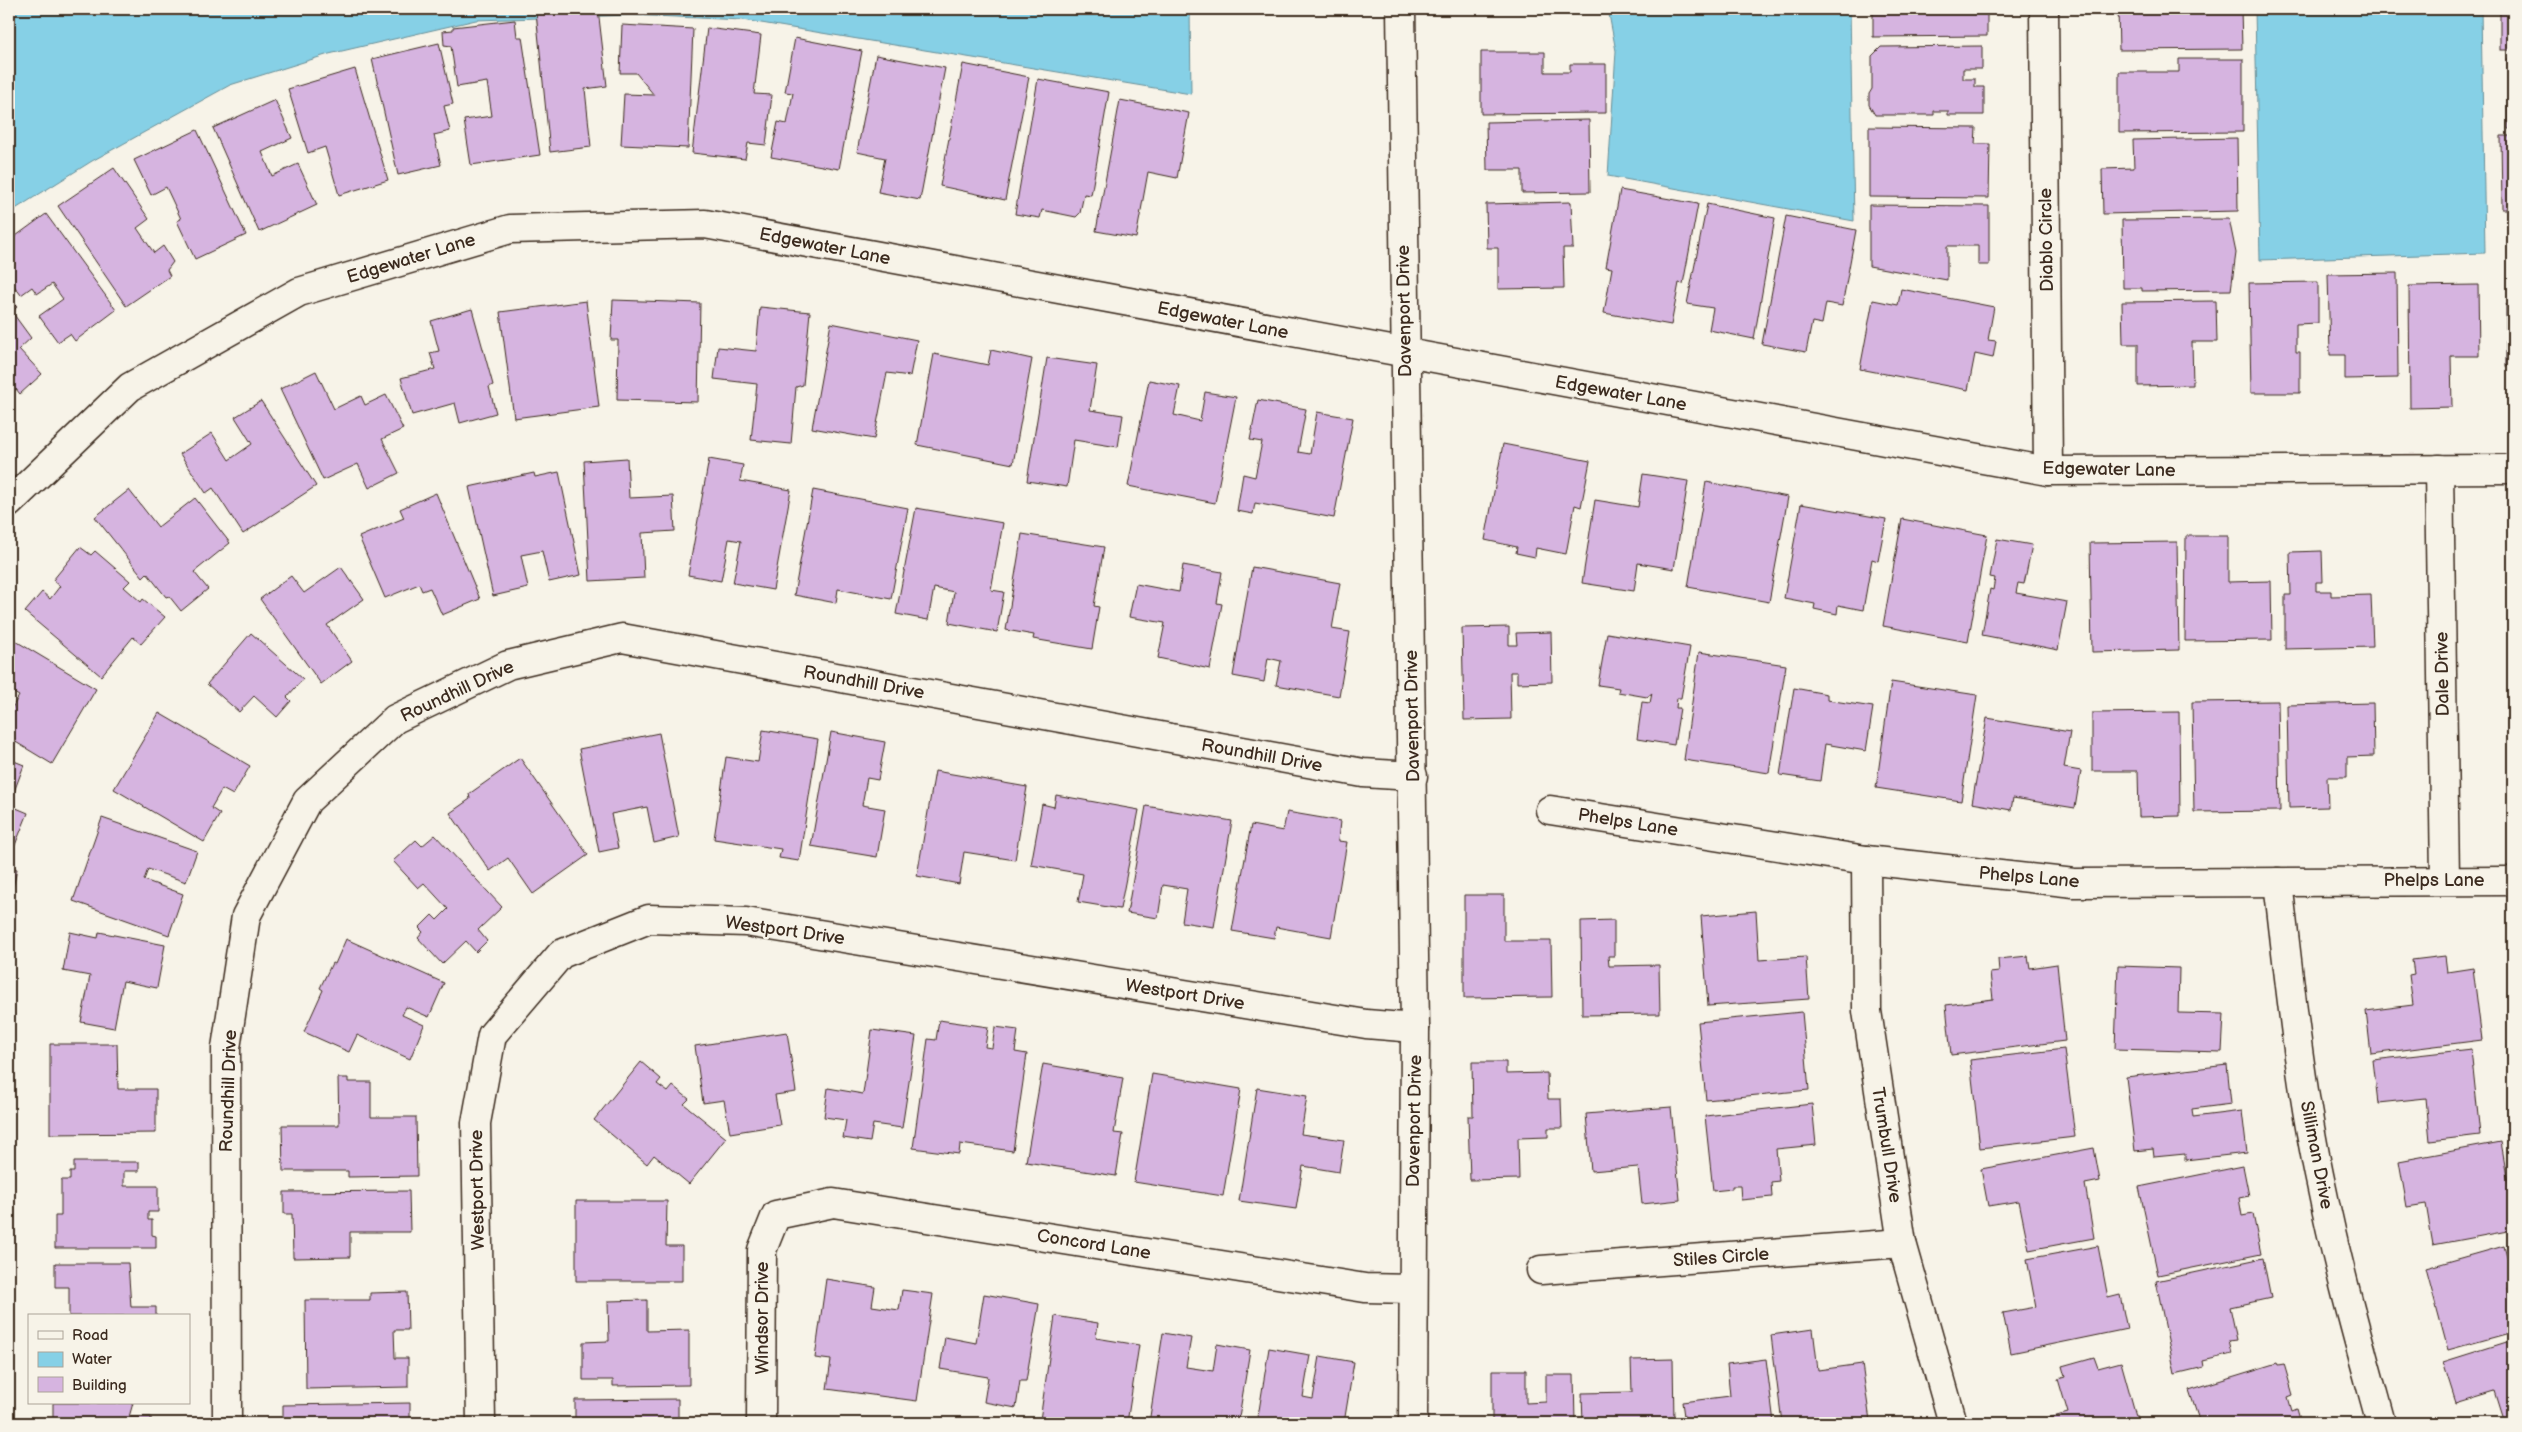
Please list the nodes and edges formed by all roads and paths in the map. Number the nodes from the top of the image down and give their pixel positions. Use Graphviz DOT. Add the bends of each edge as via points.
graph roads {
  1 [pos="1401,9"];
  2 [pos="2044,9"];
  3 [pos="1405,354"];
  4 [pos="2439,469"];
  5 [pos="2513,469"];
  6 [pos="2048,471"];
  7 [pos="9,503"];
  8 [pos="1413,776"];
  9 [pos="1550,810"];
  10 [pos="1866,860"];
  11 [pos="2445,879"];
  12 [pos="2513,880"];
  13 [pos="2278,882"];
  14 [pos="1416,1028"];
  15 [pos="776,1215"];
  16 [pos="1902,1243"];
  17 [pos="1541,1270"];
  18 [pos="1413,1289"];
  19 [pos="227,1423"];
  20 [pos="481,1423"];
  21 [pos="761,1423"];
  22 [pos="1413,1423"];
  23 [pos="1953,1423"];
  24 [pos="2381,1423"];
  1 -- 3 [label="street, Davenport Drive"];
  2 -- 6 [label="street, Diablo Circle"];
  3 -- 6 [label="street, Edgewater Lane"];
  3 -- 7 [label="street, Edgewater Lane" via="705,224 510,229 299,292 130,387"];
  3 -- 8 [label="street, Davenport Drive"];
  4 -- 5 [label="street, Edgewater Lane"];
  4 -- 6 [label="street, Edgewater Lane"];
  4 -- 11 [label="street, Dale Drive"];
  8 -- 14 [label="street, Davenport Drive"];
  8 -- 19 [label="street, Roundhill Drive" via="1363,773 622,638 508,665 395,719 306,801 246,916 226,1048"];
  9 -- 10 [label="street, Phelps Lane"];
  10 -- 13 [label="street, Phelps Lane" via="2074,883"];
  10 -- 16 [label="street, Trumbull Drive" via="1867,1012"];
  11 -- 12 [label="street, Phelps Lane"];
  11 -- 13 [label="street, Phelps Lane"];
  13 -- 24 [label="street, Silliman Drive" via="2295,1036 2321,1188"];
  14 -- 18 [label="street, Davenport Drive"];
  14 -- 20 [label="street, Westport Drive" via="1366,1024 746,922 649,919 561,954 492,1035 476,1123"];
  15 -- 18 [label="street, Concord Lane" via="833,1203 1366,1288"];
  15 -- 21 [label="street, Windsor Drive" via="762,1250"];
  16 -- 17 [label="street, Stiles Circle"];
  16 -- 23 [label="street, Trumbull Drive"];
  18 -- 22 [label="street, Davenport Drive"];
}
